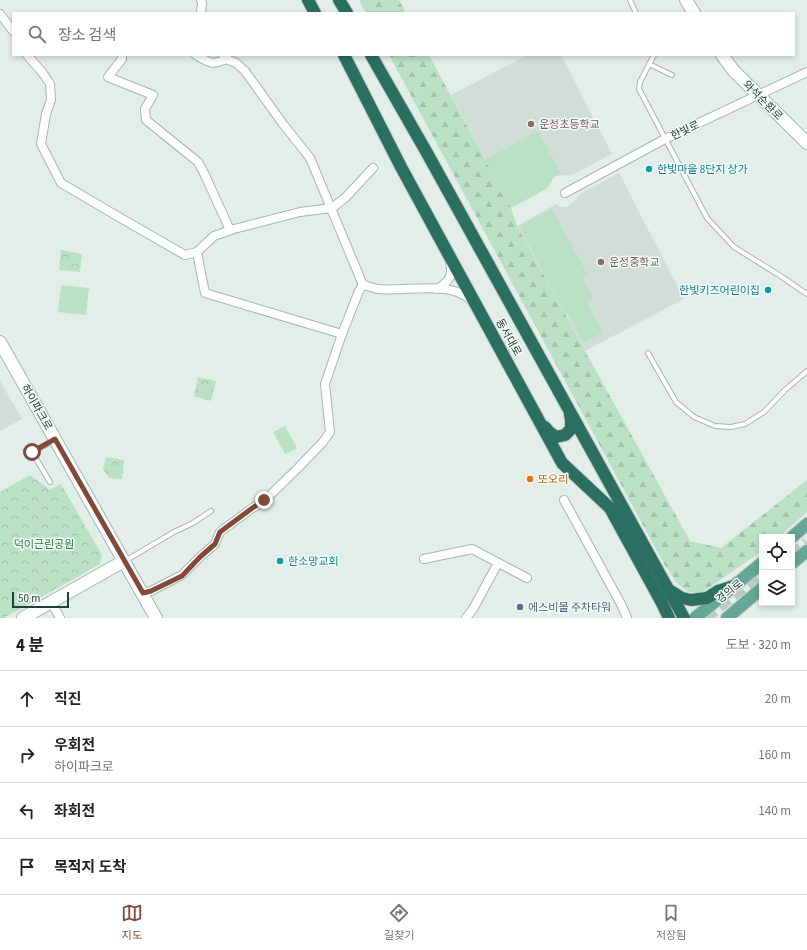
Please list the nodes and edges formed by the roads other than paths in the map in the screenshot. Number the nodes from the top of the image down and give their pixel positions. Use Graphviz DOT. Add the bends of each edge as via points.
graph roads {
  1 [pos="201,0"];
  2 [pos="308,0"];
  3 [pos="316,0"];
  4 [pos="339,0"];
  5 [pos="346,0"];
  6 [pos="630,0"];
  7 [pos="201,12"];
  8 [pos="314,12"];
  9 [pos="322,12"];
  10 [pos="346,12"];
  11 [pos="352,12"];
  12 [pos="636,12"];
  13 [pos="0,14"];
  14 [pos="12,29"];
  15 [pos="27,56"];
  16 [pos="122,56"];
  17 [pos="198,56"];
  18 [pos="340,56"];
  19 [pos="345,56"];
  20 [pos="372,56"];
  21 [pos="377,56"];
  22 [pos="653,56"];
  23 [pos="723,56"];
  24 [pos="224,57"];
  25 [pos="649,64"];
  26 [pos="807,72"];
  27 [pos="672,75"];
  28 [pos="758,95"];
  29 [pos="665,139"];
  30 [pos="807,142"];
  31 [pos="427,153"];
  32 [pos="373,168"];
  33 [pos="401,168"];
  34 [pos="565,193"];
  35 [pos="332,208"];
  36 [pos="230,230"];
  37 [pos="445,247"];
  38 [pos="197,252"];
  39 [pos="363,285"];
  40 [pos="437,288"];
  41 [pos="807,294"];
  42 [pos="478,308"];
  43 [pos="342,334"];
  44 [pos="0,342"];
  45 [pos="648,353"];
  46 [pos="807,371"];
  47 [pos="563,399"];
  48 [pos="535,413"];
  49 [pos="55,439"];
  50 [pos="50,482"];
  51 [pos="564,500"];
  52 [pos="211,511"];
  53 [pos="807,524"];
  54 [pos="795,534"];
  55 [pos="807,551"];
  56 [pos="424,559"];
  57 [pos="124,561"];
  58 [pos="795,561"];
  59 [pos="498,563"];
  60 [pos="759,565"];
  61 [pos="527,578"];
  62 [pos="734,586"];
  63 [pos="668,589"];
  64 [pos="759,591"];
  65 [pos="143,593"];
  66 [pos="51,602"];
  67 [pos="662,603"];
  68 [pos="745,603"];
  69 [pos="23,618"];
  70 [pos="60,618"];
  71 [pos="156,618"];
  72 [pos="466,618"];
  73 [pos="627,618"];
  74 [pos="664,618"];
  75 [pos="670,618"];
  76 [pos="684,618"];
  77 [pos="695,618"];
  78 [pos="726,618"];
  79 [pos="736,618"];
  1 -- 7 [label="street"];
  2 -- 8 [label="highway"];
  3 -- 9 [label="highway"];
  4 -- 10 [label="highway"];
  5 -- 11 [label="highway"];
  6 -- 12 [label="lane"];
  13 -- 14 [label="street"];
  15 -- 38 [label="street" via="50,84 51,100 41,144 62,183 185,255"];
  16 -- 36 [label="street" via="122,60 108,77 153,95 145,109 146,120 198,162"];
  17 -- 24 [label="street" via="211,64 218,63"];
  18 -- 33 [label="highway"];
  19 -- 33 [label="highway, 동서대로"];
  20 -- 31 [label="highway, 동서대로"];
  21 -- 31 [label="highway"];
  22 -- 25 [label="lane"];
  23 -- 28 [label="street, 와석순환로"];
  24 -- 35 [label="street" via="245,71 282,124 310,158"];
  25 -- 27 [label="lane"];
  25 -- 29 [label="lane" via="639,89"];
  26 -- 28 [label="street, 한빛로"];
  28 -- 29 [label="street, 한빛로"];
  28 -- 30 [label="street, 와석순환로"];
  29 -- 34 [label="street, 한빛로"];
  29 -- 41 [label="lane" via="707,218 723,236 734,247"];
  31 -- 47 [label="highway, 동서대로"];
  32 -- 35 [label="street"];
  33 -- 37 [label="highway, 동서대로"];
  35 -- 36 [label="street" via="300,212"];
  35 -- 39 [label="street"];
  36 -- 38 [label="street" via="214,236"];
  37 -- 40 [label="street" via="452,271 446,283"];
  37 -- 42 [label="highway, 동서대로"];
  38 -- 43 [label="street" via="205,293"];
  39 -- 40 [label="street" via="378,289"];
  39 -- 43 [label="street"];
  40 -- 42 [label="street" via="460,292"];
  42 -- 48 [label="highway, 동서대로"];
  43 -- 65 [label="street" via="325,384 330,432 323,442 264,500 220,532 215,544 182,576"];
  44 -- 49 [label="street, 하이파크로"];
  45 -- 46 [label="lane" via="676,402 694,417 714,426 731,427 745,424 764,412"];
  47 -- 48 [label="highway" via="571,419 571,429 565,435 556,437 549,432"];
  47 -- 63 [label="highway, 동서대로"];
  48 -- 67 [label="highway, 동서대로" via="562,463 610,508"];
  49 -- 50 [label="lane" via="32,452"];
  49 -- 57 [label="street, 하이파크로"];
  51 -- 73 [label="street"];
  52 -- 57 [label="lane"];
  53 -- 54 [label="main road"];
  55 -- 58 [label="main road"];
  56 -- 59 [label="street" via="472,550"];
  57 -- 65 [label="street, 하이파크로"];
  57 -- 66 [label="street"];
  59 -- 61 [label="street"];
  59 -- 72 [label="street"];
  60 -- 62 [label="main road, 경의로"];
  62 -- 63 [label="highway" via="707,598 691,600 682,598"];
  62 -- 77 [label="main road, 경의로"];
  63 -- 76 [label="highway, 동서대로"];
  64 -- 68 [label="main road, 경의로"];
  65 -- 71 [label="street, 하이파크로"];
  66 -- 69 [label="street"];
  66 -- 70 [label="street"];
  67 -- 74 [label="highway"];
  67 -- 75 [label="highway, 동서대로"];
  68 -- 78 [label="main road, 경의로"];
  68 -- 79 [label="main road"];
}
